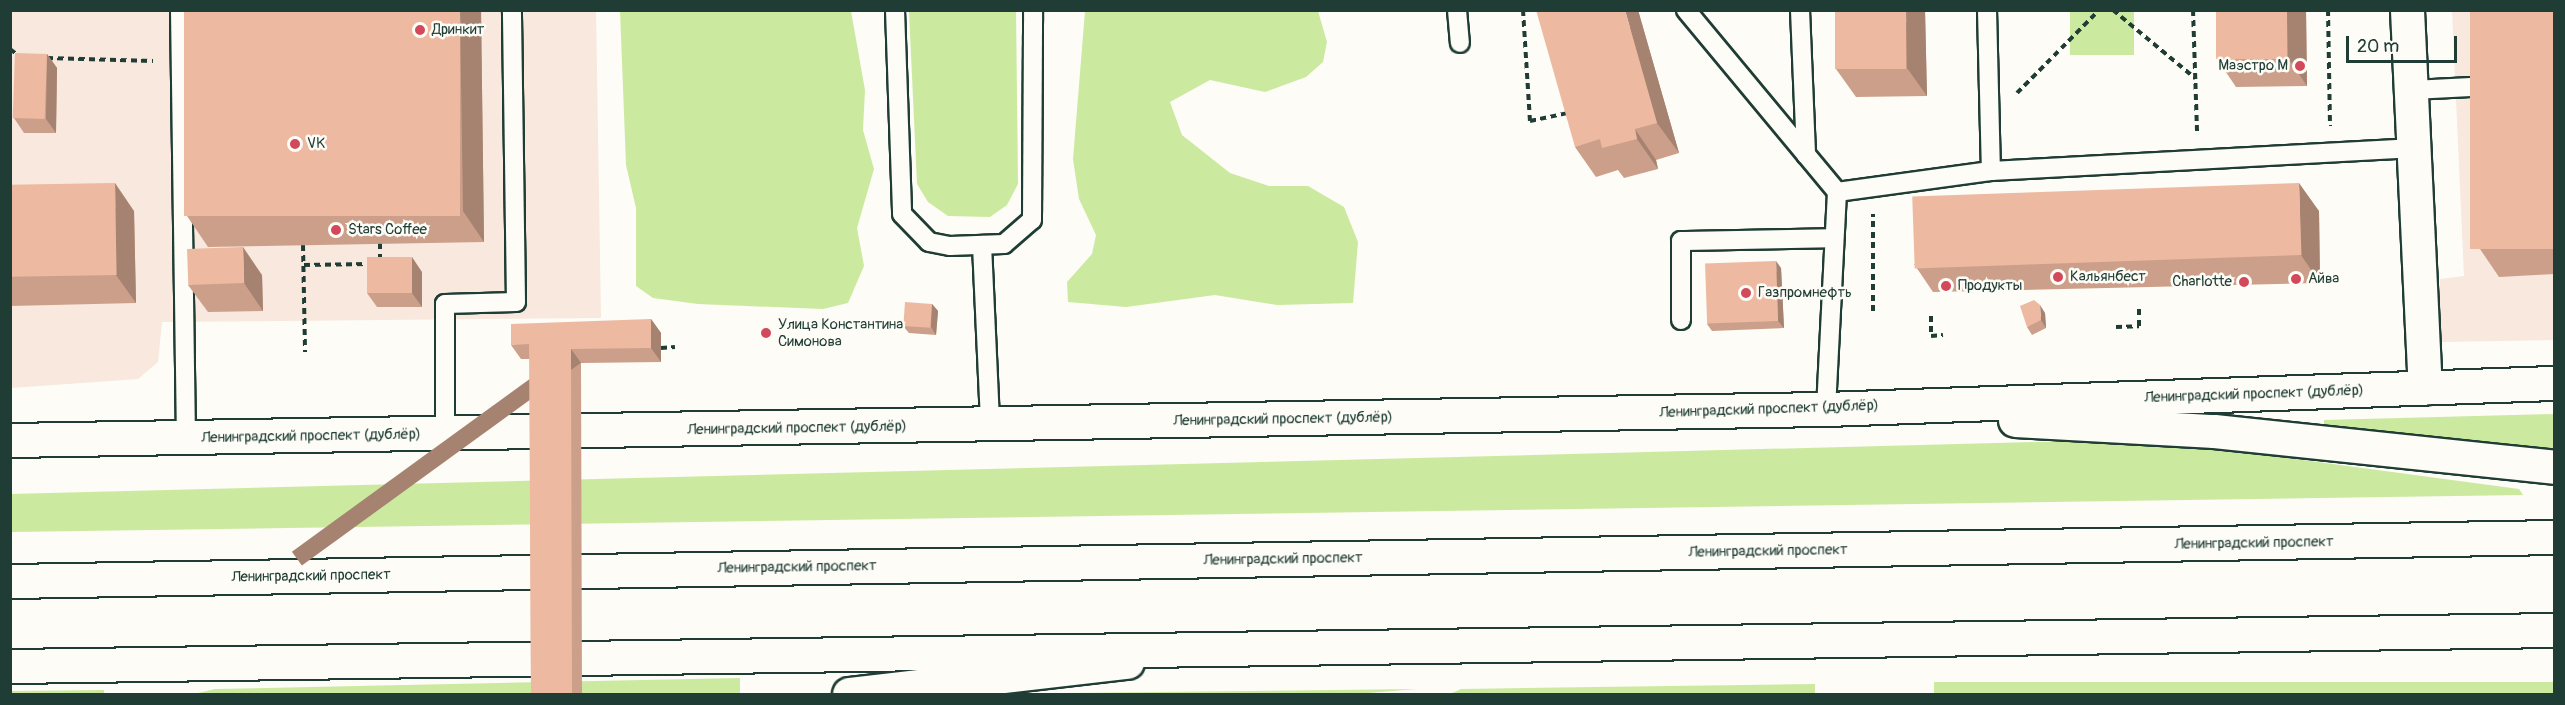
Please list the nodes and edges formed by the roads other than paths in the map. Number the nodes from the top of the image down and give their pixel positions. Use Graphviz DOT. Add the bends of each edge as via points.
graph roads {
  1 [pos="180,10"];
  2 [pos="512,10"];
  3 [pos="895,10"];
  4 [pos="1033,10"];
  5 [pos="1457,10"];
  6 [pos="1686,10"];
  7 [pos="1800,10"];
  8 [pos="1986,10"];
  9 [pos="2407,10"];
  10 [pos="1460,44"];
  11 [pos="2491,86"];
  12 [pos="2412,90"];
  13 [pos="2415,148"];
  14 [pos="1806,155"];
  15 [pos="1991,171"];
  16 [pos="1837,192"];
  17 [pos="1834,238"];
  18 [pos="982,245"];
  19 [pos="1681,320"];
  20 [pos="2554,383"];
  21 [pos="2425,388"];
  22 [pos="1863,407"];
  23 [pos="1826,409"];
  24 [pos="990,424"];
  25 [pos="445,433"];
  26 [pos="10,440"];
  27 [pos="186,440"];
  28 [pos="10,458"];
  29 [pos="2554,467"];
  30 [pos="2554,537"];
  31 [pos="10,581"];
  32 [pos="2554,630"];
  33 [pos="1236,650"];
  34 [pos="10,666"];
  35 [pos="849,694"];
  1 -- 27 [label="lane"];
  2 -- 25 [label="lane" via="516,302 445,304"];
  3 -- 18 [label="lane" via="902,214 929,242"];
  4 -- 18 [label="lane" via="1032,220 1004,244"];
  5 -- 10 [label="lane"];
  6 -- 14 [label="lane"];
  7 -- 14 [label="lane"];
  8 -- 15 [label="lane"];
  9 -- 12 [label="main road"];
  11 -- 12 [label="lane"];
  12 -- 13 [label="main road"];
  13 -- 15 [label="lane" via="2198,155"];
  13 -- 21 [label="main road"];
  14 -- 16 [label="lane"];
  15 -- 16 [label="lane"];
  16 -- 17 [label="lane"];
  17 -- 19 [label="lane" via="1681,241"];
  17 -- 23 [label="lane"];
  18 -- 24 [label="lane"];
  20 -- 21 [label="main road, Ленинградский проспект (дублёр)"];
  21 -- 22 [label="main road, Ленинградский проспект (дублёр)"];
  22 -- 23 [label="main road, Ленинградский проспект (дублёр)"];
  22 -- 29 [label="main road" via="2214,431"];
  23 -- 24 [label="main road, Ленинградский проспект (дублёр)"];
  24 -- 25 [label="main road, Ленинградский проспект (дублёр)"];
  25 -- 27 [label="main road, Ленинградский проспект (дублёр)"];
  26 -- 27 [label="main road, Ленинградский проспект (дублёр)"];
  27 -- 28 [label="main road"];
  30 -- 31 [label="main road, Ленинградский проспект"];
  32 -- 33 [label="main road"];
  33 -- 34 [label="main road"];
  33 -- 35 [label="main road"];
}
